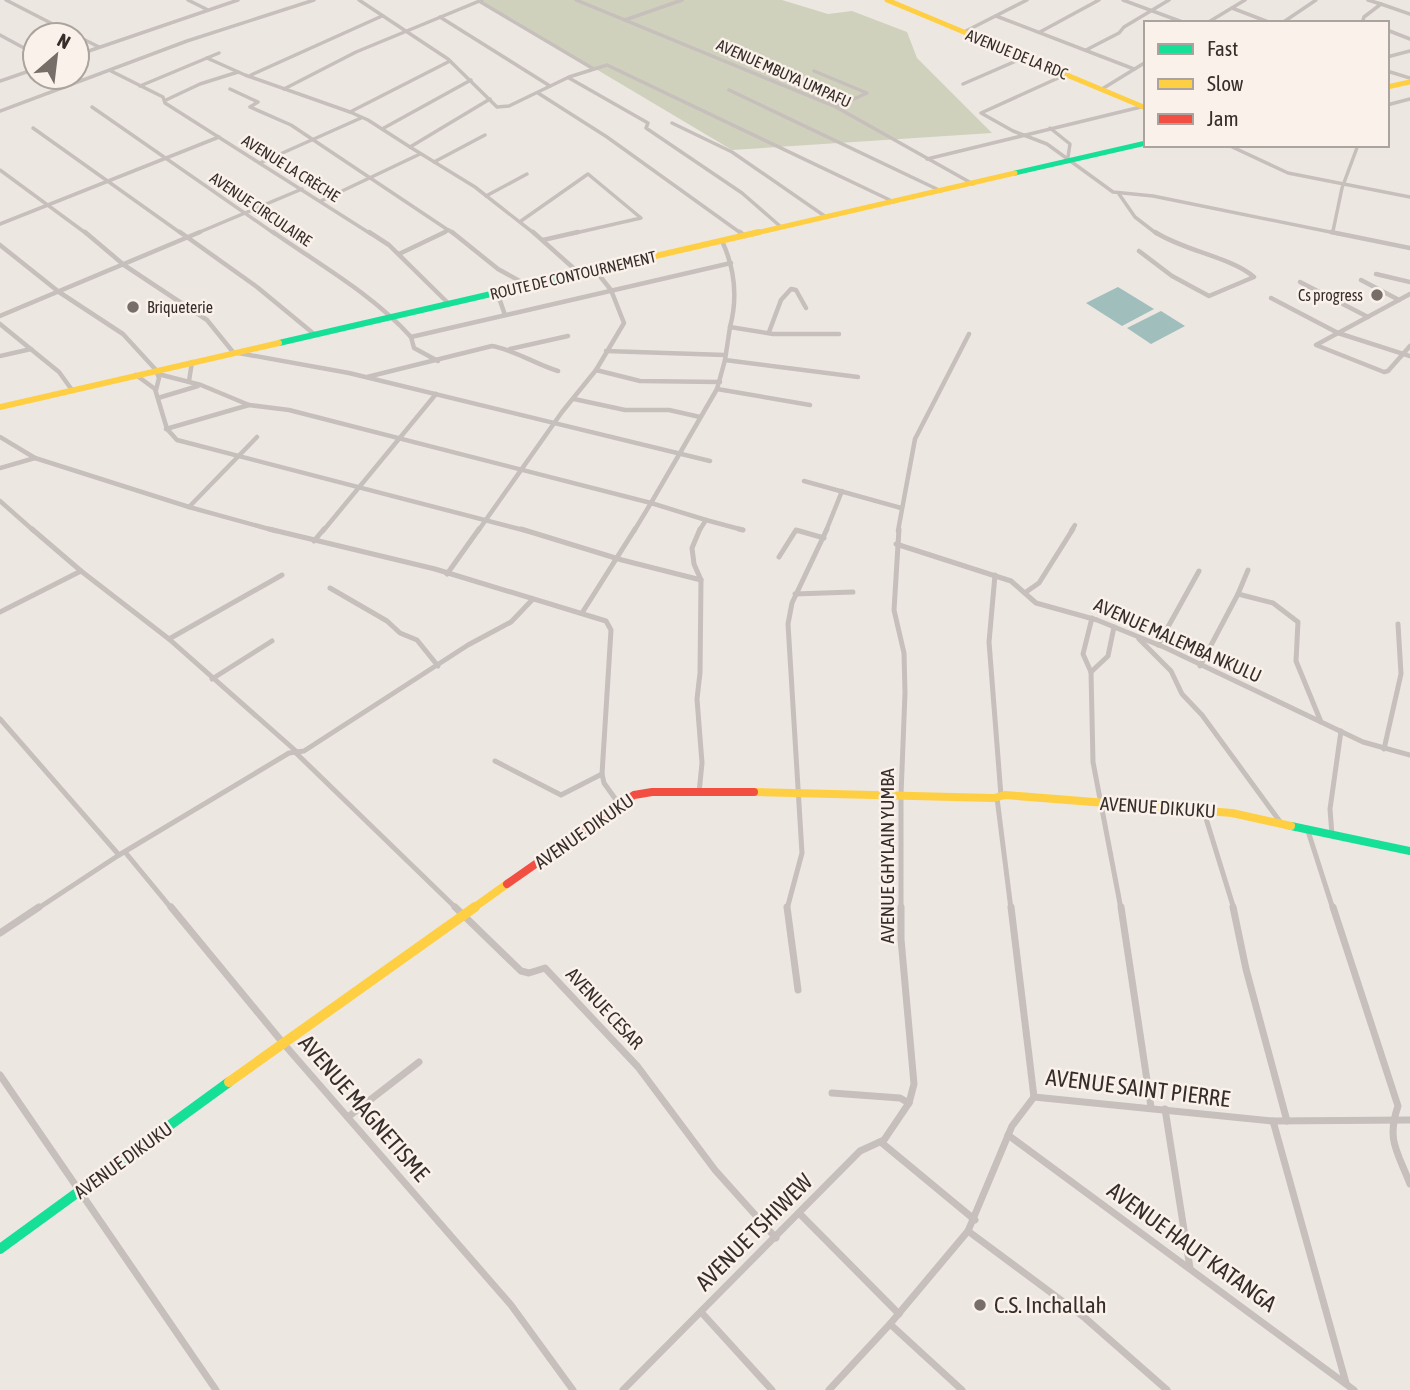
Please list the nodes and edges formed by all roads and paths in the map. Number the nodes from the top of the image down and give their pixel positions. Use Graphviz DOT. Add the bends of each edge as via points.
graph roads {
  1 [pos="6,0"];
  2 [pos="188,0"];
  3 [pos="238,0"];
  4 [pos="314,0"];
  5 [pos="359,0"];
  6 [pos="576,0"];
  7 [pos="682,0"];
  8 [pos="887,0"];
  9 [pos="1027,0"];
  10 [pos="1099,0"];
  11 [pos="1123,0"];
  12 [pos="1169,0"];
  13 [pos="1245,0"];
  14 [pos="1316,0"];
  15 [pos="1368,0"];
  16 [pos="481,1"];
  17 [pos="1381,5"];
  18 [pos="1232,8"];
  19 [pos="208,10"];
  20 [pos="1152,10"];
  21 [pos="1410,15"];
  22 [pos="382,16"];
  23 [pos="440,16"];
  24 [pos="996,16"];
  25 [pos="625,20"];
  26 [pos="47,21"];
  27 [pos="1180,21"];
  28 [pos="1210,21"];
  29 [pos="1266,21"];
  30 [pos="1285,21"];
  31 [pos="1363,21"];
  32 [pos="406,30"];
  33 [pos="1389,31"];
  34 [pos="964,32"];
  35 [pos="1040,32"];
  36 [pos="0,35"];
  37 [pos="1410,39"];
  38 [pos="91,44"];
  39 [pos="21,46"];
  40 [pos="100,48"];
  41 [pos="1086,50"];
  42 [pos="91,51"];
  43 [pos="1409,52"];
  44 [pos="219,53"];
  45 [pos="1025,57"];
  46 [pos="1389,57"];
  47 [pos="206,58"];
  48 [pos="450,61"];
  49 [pos="1144,63"];
  50 [pos="592,68"];
  51 [pos="1134,69"];
  52 [pos="111,71"];
  53 [pos="814,71"];
  54 [pos="238,72"];
  55 [pos="1389,72"];
  56 [pos="21,74"];
  57 [pos="1067,74"];
  58 [pos="249,76"];
  59 [pos="569,77"];
  60 [pos="1,80"];
  61 [pos="471,80"];
  62 [pos="1410,80"];
  63 [pos="963,84"];
  64 [pos="140,86"];
  65 [pos="550,86"];
  66 [pos="1389,86"];
  67 [pos="230,89"];
  68 [pos="284,89"];
  69 [pos="1102,89"];
  70 [pos="729,90"];
  71 [pos="538,93"];
  72 [pos="490,99"];
  73 [pos="1410,99"];
  74 [pos="166,100"];
  75 [pos="1389,104"];
  76 [pos="92,107"];
  77 [pos="836,107"];
  78 [pos="1144,107"];
  79 [pos="1144,107"];
  80 [pos="0,111"];
  81 [pos="350,112"];
  82 [pos="361,118"];
  83 [pos="672,123"];
  84 [pos="33,128"];
  85 [pos="1050,128"];
  86 [pos="382,129"];
  87 [pos="485,135"];
  88 [pos="1029,135"];
  89 [pos="219,137"];
  90 [pos="313,139"];
  91 [pos="1144,143"];
  92 [pos="410,147"];
  93 [pos="1232,147"];
  94 [pos="1357,147"];
  95 [pos="1072,150"];
  96 [pos="420,154"];
  97 [pos="1070,158"];
  98 [pos="1083,158"];
  99 [pos="163,159"];
  100 [pos="927,159"];
  101 [pos="434,162"];
  102 [pos="260,163"];
  103 [pos="0,170"];
  104 [pos="527,174"];
  105 [pos="372,178"];
  106 [pos="107,181"];
  107 [pos="974,184"];
  108 [pos="1343,186"];
  109 [pos="302,189"];
  110 [pos="941,191"];
  111 [pos="1119,194"];
  112 [pos="486,195"];
  113 [pos="1410,197"];
  114 [pos="321,201"];
  115 [pos="894,202"];
  116 [pos="48,205"];
  117 [pos="246,213"];
  118 [pos="826,217"];
  119 [pos="521,221"];
  120 [pos="0,224"];
  121 [pos="781,227"];
  122 [pos="449,230"];
  123 [pos="1334,231"];
  124 [pos="745,236"];
  125 [pos="186,238"];
  126 [pos="543,240"];
  127 [pos="722,241"];
  128 [pos="0,245"];
  129 [pos="1410,248"];
  130 [pos="1139,251"];
  131 [pos="399,254"];
  132 [pos="731,263"];
  133 [pos="124,265"];
  134 [pos="595,270"];
  135 [pos="579,274"];
  136 [pos="1376,274"];
  137 [pos="1361,280"];
  138 [pos="1300,282"];
  139 [pos="1410,282"];
  140 [pos="527,285"];
  141 [pos="611,290"];
  142 [pos="59,292"];
  143 [pos="497,292"];
  144 [pos="1410,294"];
  145 [pos="1270,298"];
  146 [pos="1399,300"];
  147 [pos="448,303"];
  148 [pos="806,309"];
  149 [pos="505,315"];
  150 [pos="0,316"];
  151 [pos="392,316"];
  152 [pos="1368,317"];
  153 [pos="0,324"];
  154 [pos="730,327"];
  155 [pos="769,332"];
  156 [pos="1338,333"];
  157 [pos="314,334"];
  158 [pos="839,334"];
  159 [pos="969,334"];
  160 [pos="568,336"];
  161 [pos="411,337"];
  162 [pos="1410,346"];
  163 [pos="32,349"];
  164 [pos="509,349"];
  165 [pos="606,351"];
  166 [pos="233,352"];
  167 [pos="419,352"];
  168 [pos="1404,353"];
  169 [pos="0,356"];
  170 [pos="1410,356"];
  171 [pos="725,358"];
  172 [pos="438,361"];
  173 [pos="192,362"];
  174 [pos="417,365"];
  175 [pos="596,370"];
  176 [pos="558,371"];
  177 [pos="157,372"];
  178 [pos="136,375"];
  179 [pos="364,377"];
  180 [pos="858,377"];
  181 [pos="189,381"];
  182 [pos="720,382"];
  183 [pos="201,385"];
  184 [pos="717,389"];
  185 [pos="72,390"];
  186 [pos="156,390"];
  187 [pos="436,394"];
  188 [pos="158,398"];
  189 [pos="574,399"];
  190 [pos="249,405"];
  191 [pos="810,405"];
  192 [pos="0,407"];
  193 [pos="701,417"];
  194 [pos="555,423"];
  195 [pos="166,429"];
  196 [pos="0,437"];
  197 [pos="257,437"];
  198 [pos="398,439"];
  199 [pos="681,453"];
  200 [pos="238,456"];
  201 [pos="36,458"];
  202 [pos="710,461"];
  203 [pos="0,468"];
  204 [pos="519,471"];
  205 [pos="804,481"];
  206 [pos="360,487"];
  207 [pos="842,491"];
  208 [pos="0,501"];
  209 [pos="651,503"];
  210 [pos="189,507"];
  211 [pos="901,508"];
  212 [pos="486,518"];
  213 [pos="706,520"];
  214 [pos="1075,525"];
  215 [pos="743,530"];
  216 [pos="824,538"];
  217 [pos="314,541"];
  218 [pos="896,544"];
  219 [pos="779,557"];
  220 [pos="618,558"];
  221 [pos="81,570"];
  222 [pos="1248,570"];
  223 [pos="1199,571"];
  224 [pos="447,574"];
  225 [pos="282,575"];
  226 [pos="995,575"];
  227 [pos="701,580"];
  228 [pos="330,588"];
  229 [pos="853,592"];
  230 [pos="1026,592"];
  231 [pos="795,594"];
  232 [pos="1238,594"];
  233 [pos="533,599"];
  234 [pos="0,612"];
  235 [pos="582,613"];
  236 [pos="1091,618"];
  237 [pos="1398,624"];
  238 [pos="1114,627"];
  239 [pos="1137,636"];
  240 [pos="169,639"];
  241 [pos="272,642"];
  242 [pos="1158,645"];
  243 [pos="438,666"];
  244 [pos="1200,666"];
  245 [pos="1091,672"];
  246 [pos="212,679"];
  247 [pos="0,719"];
  248 [pos="1321,722"];
  249 [pos="1341,731"];
  250 [pos="1384,749"];
  251 [pos="296,752"];
  252 [pos="1410,755"];
  253 [pos="495,761"];
  254 [pos="602,774"];
  255 [pos="799,792"];
  256 [pos="699,793"];
  257 [pos="901,795"];
  258 [pos="999,797"];
  259 [pos="1100,803"];
  260 [pos="619,804"];
  261 [pos="1204,812"];
  262 [pos="1281,823"];
  263 [pos="1307,828"];
  264 [pos="1332,835"];
  265 [pos="1410,852"];
  266 [pos="122,854"];
  267 [pos="464,916"];
  268 [pos="0,933"];
  269 [pos="798,990"];
  270 [pos="283,1042"];
  271 [pos="419,1062"];
  272 [pos="0,1075"];
  273 [pos="832,1093"];
  274 [pos="1034,1097"];
  275 [pos="909,1103"];
  276 [pos="1151,1107"];
  277 [pos="1165,1109"];
  278 [pos="348,1117"];
  279 [pos="1273,1121"];
  280 [pos="1287,1121"];
  281 [pos="1395,1121"];
  282 [pos="1410,1121"];
  283 [pos="1008,1135"];
  284 [pos="881,1143"];
  285 [pos="1410,1184"];
  286 [pos="81,1191"];
  287 [pos="799,1213"];
  288 [pos="975,1220"];
  289 [pos="968,1231"];
  290 [pos="776,1238"];
  291 [pos="0,1249"];
  292 [pos="1190,1269"];
  293 [pos="701,1312"];
  294 [pos="899,1314"];
  295 [pos="890,1324"];
  296 [pos="1346,1383"];
  297 [pos="216,1390"];
  298 [pos="573,1390"];
  299 [pos="624,1390"];
  300 [pos="772,1390"];
  301 [pos="830,1390"];
  302 [pos="962,1390"];
  303 [pos="1167,1390"];
  304 [pos="1354,1390"];
  1 -- 26 [label="street"];
  2 -- 19 [label="street"];
  3 -- 19 [label="street"];
  4 -- 52 [label="street"];
  5 -- 22 [label="street"];
  6 -- 25 [label="street, AVENUE MBUYA UMPAFU"];
  7 -- 25 [label="street"];
  8 -- 34 [label="street, AVENUE DE LA RDC"];
  9 -- 24 [label="street"];
  10 -- 35 [label="street"];
  11 -- 20 [label="street"];
  12 -- 20 [label="street"];
  13 -- 18 [label="street"];
  14 -- 30 [label="street"];
  15 -- 17 [label="street"];
  16 -- 23 [label="street"];
  16 -- 50 [label="street"];
  17 -- 21 [label="street"];
  17 -- 31 [label="street"];
  18 -- 28 [label="street"];
  18 -- 29 [label="street"];
  19 -- 40 [label="street"];
  20 -- 27 [label="street"];
  20 -- 41 [label="street"];
  22 -- 32 [label="street"];
  22 -- 58 [label="street"];
  23 -- 32 [label="street"];
  23 -- 65 [label="street"];
  24 -- 34 [label="street"];
  24 -- 35 [label="street"];
  25 -- 77 [label="street, AVENUE MBUYA UMPAFU"];
  32 -- 48 [label="street"];
  32 -- 68 [label="street"];
  33 -- 37 [label="street"];
  34 -- 45 [label="street, AVENUE DE LA RDC"];
  35 -- 41 [label="street"];
  36 -- 39 [label="street"];
  38 -- 40 [label="street"];
  40 -- 42 [label="street"];
  41 -- 51 [label="street"];
  43 -- 46 [label="street"];
  44 -- 47 [label="street"];
  45 -- 57 [label="street, AVENUE DE LA RDC"];
  45 -- 63 [label="street"];
  47 -- 54 [label="street"];
  47 -- 64 [label="street"];
  48 -- 61 [label="street"];
  48 -- 81 [label="street"];
  49 -- 51 [label="street"];
  50 -- 59 [label="street"];
  50 -- 115 [label="street" via="607,65"];
  51 -- 69 [label="street"];
  52 -- 64 [label="street, AVENUE LA CRÈCHE"];
  52 -- 80 [label="street"];
  53 -- 77 [label="street" via="867,93"];
  54 -- 58 [label="street"];
  54 -- 74 [label="street"];
  55 -- 62 [label="street"];
  56 -- 60 [label="street"];
  57 -- 69 [label="street, AVENUE DE LA RDC"];
  57 -- 88 [label="street" via="981,112"];
  58 -- 68 [label="street"];
  59 -- 65 [label="street"];
  59 -- 121 [label="street" via="648,123 646,128 742,192"];
  61 -- 72 [label="street"];
  61 -- 86 [label="street"];
  62 -- 66 [label="street"];
  64 -- 74 [label="street, AVENUE LA CRÈCHE"];
  65 -- 71 [label="street"];
  67 -- 90 [label="street" via="258,102 250,107"];
  68 -- 81 [label="street"];
  69 -- 78 [label="street, AVENUE DE LA RDC"];
  70 -- 110 [label="street"];
  71 -- 72 [label="street" via="505,108"];
  71 -- 124 [label="street" via="607,136"];
  72 -- 92 [label="street"];
  73 -- 75 [label="street"];
  74 -- 89 [label="street, AVENUE LA CRÈCHE"];
  76 -- 99 [label="street, AVENUE CIRCULAIRE"];
  77 -- 100 [label="street, AVENUE MBUYA UMPAFU"];
  79 -- 85 [label="street"];
  81 -- 82 [label="street"];
  82 -- 86 [label="street"];
  82 -- 90 [label="street"];
  83 -- 118 [label="street" via="732,152"];
  84 -- 106 [label="street"];
  85 -- 88 [label="street"];
  85 -- 95 [label="street"];
  86 -- 92 [label="street"];
  87 -- 101 [label="street"];
  88 -- 97 [label="street"];
  88 -- 100 [label="street"];
  89 -- 99 [label="street"];
  89 -- 102 [label="street, AVENUE LA CRÈCHE"];
  90 -- 102 [label="street"];
  90 -- 105 [label="street"];
  91 -- 98 [label="street, ROUTE DE CONTOURNEMENT"];
  92 -- 96 [label="street"];
  93 -- 108 [label="street" via="1278,170"];
  94 -- 108 [label="street"];
  95 -- 97 [label="street"];
  95 -- 98 [label="street"];
  96 -- 101 [label="street"];
  96 -- 105 [label="street"];
  97 -- 98 [label="street, ROUTE DE CONTOURNEMENT"];
  97 -- 107 [label="street, ROUTE DE CONTOURNEMENT"];
  97 -- 111 [label="street"];
  99 -- 106 [label="street"];
  99 -- 117 [label="street, AVENUE CIRCULAIRE"];
  100 -- 107 [label="street, AVENUE MBUYA UMPAFU"];
  101 -- 112 [label="street"];
  102 -- 109 [label="street, AVENUE LA CRÈCHE"];
  103 -- 116 [label="street"];
  104 -- 112 [label="street"];
  105 -- 114 [label="street"];
  105 -- 122 [label="street"];
  106 -- 116 [label="street"];
  106 -- 125 [label="street"];
  107 -- 110 [label="street, ROUTE DE CONTOURNEMENT"];
  108 -- 113 [label="street"];
  108 -- 123 [label="street"];
  109 -- 114 [label="street, AVENUE LA CRÈCHE"];
  109 -- 117 [label="street"];
  110 -- 115 [label="street, ROUTE DE CONTOURNEMENT"];
  111 -- 123 [label="street" via="1153,196"];
  111 -- 130 [label="street" via="1124,208 1162,239 1254,276 1209,296"];
  112 -- 119 [label="street"];
  114 -- 131 [label="street, AVENUE LA CRÈCHE"];
  115 -- 118 [label="street, ROUTE DE CONTOURNEMENT"];
  116 -- 120 [label="street"];
  116 -- 133 [label="street"];
  117 -- 125 [label="street"];
  117 -- 151 [label="street, AVENUE CIRCULAIRE"];
  118 -- 121 [label="street, ROUTE DE CONTOURNEMENT"];
  119 -- 126 [label="street"];
  119 -- 126 [label="street" via="588,174 641,218"];
  121 -- 124 [label="street, ROUTE DE CONTOURNEMENT"];
  122 -- 131 [label="street"];
  122 -- 140 [label="street" via="498,269"];
  123 -- 129 [label="street"];
  124 -- 127 [label="street, ROUTE DE CONTOURNEMENT"];
  125 -- 133 [label="street"];
  125 -- 157 [label="street"];
  126 -- 135 [label="street"];
  127 -- 132 [label="street"];
  127 -- 134 [label="street, ROUTE DE CONTOURNEMENT"];
  128 -- 142 [label="street"];
  131 -- 147 [label="street, AVENUE LA CRÈCHE"];
  132 -- 141 [label="street"];
  132 -- 154 [label="street" via="736,309"];
  133 -- 142 [label="street"];
  133 -- 166 [label="street" via="207,320"];
  134 -- 135 [label="street, ROUTE DE CONTOURNEMENT"];
  134 -- 141 [label="street"];
  135 -- 140 [label="street, ROUTE DE CONTOURNEMENT"];
  136 -- 139 [label="street"];
  137 -- 146 [label="street"];
  138 -- 152 [label="street"];
  140 -- 143 [label="street, ROUTE DE CONTOURNEMENT"];
  141 -- 149 [label="street"];
  141 -- 165 [label="street" via="625,321"];
  142 -- 150 [label="street"];
  142 -- 177 [label="street" via="116,328"];
  143 -- 147 [label="street, ROUTE DE CONTOURNEMENT"];
  143 -- 149 [label="street"];
  144 -- 146 [label="street"];
  145 -- 156 [label="street"];
  146 -- 152 [label="street"];
  147 -- 151 [label="street, ROUTE DE CONTOURNEMENT"];
  148 -- 155 [label="street" via="791,289 781,300"];
  149 -- 161 [label="street"];
  151 -- 157 [label="street, ROUTE DE CONTOURNEMENT"];
  151 -- 161 [label="street, AVENUE CIRCULAIRE"];
  152 -- 156 [label="street"];
  153 -- 163 [label="street"];
  154 -- 155 [label="street"];
  154 -- 171 [label="street"];
  155 -- 158 [label="street"];
  156 -- 168 [label="street"];
  156 -- 168 [label="street" via="1316,346 1388,371"];
  157 -- 166 [label="street, ROUTE DE CONTOURNEMENT"];
  159 -- 211 [label="street, AVENUE GHYLAIN YUMBA" via="915,439"];
  160 -- 164 [label="street"];
  161 -- 167 [label="street"];
  162 -- 168 [label="street"];
  163 -- 169 [label="street"];
  163 -- 185 [label="street"];
  164 -- 172 [label="street" via="492,346"];
  164 -- 176 [label="street"];
  165 -- 171 [label="street"];
  165 -- 175 [label="street"];
  166 -- 173 [label="street, ROUTE DE CONTOURNEMENT"];
  166 -- 179 [label="street"];
  167 -- 172 [label="street"];
  167 -- 174 [label="street"];
  168 -- 170 [label="street"];
  171 -- 180 [label="street"];
  171 -- 182 [label="street"];
  172 -- 174 [label="street"];
  173 -- 177 [label="street, ROUTE DE CONTOURNEMENT"];
  173 -- 181 [label="street"];
  174 -- 179 [label="street"];
  175 -- 182 [label="street" via="640,381"];
  175 -- 189 [label="street"];
  177 -- 178 [label="street, ROUTE DE CONTOURNEMENT"];
  177 -- 181 [label="street"];
  177 -- 186 [label="street"];
  178 -- 185 [label="street, ROUTE DE CONTOURNEMENT"];
  178 -- 186 [label="street"];
  179 -- 187 [label="street"];
  181 -- 183 [label="street"];
  182 -- 184 [label="street"];
  183 -- 188 [label="street"];
  183 -- 190 [label="street"];
  184 -- 191 [label="street"];
  184 -- 193 [label="street"];
  185 -- 192 [label="street, ROUTE DE CONTOURNEMENT"];
  186 -- 188 [label="street"];
  187 -- 194 [label="street"];
  187 -- 198 [label="street"];
  188 -- 195 [label="street"];
  189 -- 193 [label="street" via="625,410 669,410"];
  189 -- 194 [label="street"];
  190 -- 195 [label="street"];
  190 -- 198 [label="street" via="289,410"];
  193 -- 199 [label="street"];
  194 -- 199 [label="street"];
  194 -- 204 [label="street"];
  195 -- 200 [label="street" via="177,440"];
  196 -- 201 [label="street"];
  197 -- 200 [label="street"];
  198 -- 204 [label="street"];
  198 -- 206 [label="street"];
  199 -- 202 [label="street"];
  199 -- 209 [label="street"];
  200 -- 206 [label="street"];
  200 -- 210 [label="street"];
  201 -- 203 [label="street"];
  201 -- 210 [label="street"];
  204 -- 209 [label="street"];
  204 -- 212 [label="street"];
  205 -- 207 [label="street"];
  206 -- 212 [label="street"];
  206 -- 217 [label="street"];
  207 -- 211 [label="street"];
  207 -- 216 [label="street"];
  208 -- 221 [label="street, AVENUE CESAR"];
  209 -- 213 [label="street"];
  209 -- 220 [label="street"];
  210 -- 217 [label="street"];
  211 -- 218 [label="street, AVENUE GHYLAIN YUMBA"];
  212 -- 220 [label="street"];
  212 -- 224 [label="street"];
  213 -- 215 [label="street"];
  213 -- 227 [label="street" via="692,544"];
  214 -- 230 [label="street" via="1039,583"];
  216 -- 219 [label="street" via="796,530"];
  216 -- 231 [label="street"];
  217 -- 224 [label="street"];
  218 -- 226 [label="street, AVENUE MALEMBA NKULU"];
  218 -- 257 [label="street, AVENUE GHYLAIN YUMBA" via="894,610 904,664"];
  220 -- 227 [label="street"];
  220 -- 235 [label="street"];
  221 -- 234 [label="street"];
  221 -- 240 [label="street, AVENUE CESAR"];
  222 -- 232 [label="street"];
  223 -- 242 [label="street"];
  224 -- 233 [label="street"];
  225 -- 240 [label="street"];
  226 -- 230 [label="street, AVENUE MALEMBA NKULU"];
  226 -- 258 [label="street, AVENUE SAINT PIERRE" via="989,642"];
  227 -- 256 [label="street"];
  228 -- 243 [label="street" via="417,640"];
  229 -- 231 [label="street"];
  230 -- 236 [label="street, AVENUE MALEMBA NKULU" via="1040,605"];
  231 -- 255 [label="street" via="788,633"];
  232 -- 244 [label="street"];
  232 -- 248 [label="street" via="1273,603 1296,619 1296,661"];
  233 -- 235 [label="street"];
  233 -- 243 [label="street" via="511,622"];
  235 -- 254 [label="street" via="606,621 611,630"];
  236 -- 238 [label="street, AVENUE MALEMBA NKULU"];
  236 -- 245 [label="street" via="1083,654"];
  237 -- 250 [label="street" via="1401,674"];
  238 -- 239 [label="street, AVENUE MALEMBA NKULU"];
  238 -- 245 [label="street" via="1108,656"];
  239 -- 242 [label="street, AVENUE MALEMBA NKULU"];
  239 -- 262 [label="street" via="1171,671 1182,694"];
  240 -- 246 [label="street, AVENUE CESAR"];
  241 -- 246 [label="street"];
  242 -- 244 [label="street, AVENUE MALEMBA NKULU"];
  243 -- 251 [label="street"];
  244 -- 248 [label="street, AVENUE MALEMBA NKULU"];
  245 -- 259 [label="street" via="1091,734"];
  246 -- 251 [label="street, AVENUE CESAR"];
  247 -- 266 [label="street, AVENUE MAGNETISME"];
  248 -- 249 [label="street, AVENUE MALEMBA NKULU"];
  249 -- 250 [label="street, AVENUE MALEMBA NKULU"];
  249 -- 264 [label="street" via="1341,752 1329,799"];
  250 -- 252 [label="street, AVENUE MALEMBA NKULU"];
  251 -- 266 [label="street"];
  251 -- 267 [label="street, AVENUE CESAR"];
  253 -- 254 [label="street" via="561,795"];
  254 -- 260 [label="street"];
  255 -- 256 [label="street, AVENUE DIKUKU"];
  255 -- 257 [label="street, AVENUE DIKUKU"];
  255 -- 269 [label="street" via="801,858 786,906"];
  256 -- 260 [label="street, AVENUE DIKUKU" via="639,793"];
  257 -- 258 [label="street, AVENUE DIKUKU"];
  257 -- 275 [label="street, AVENUE GHYLAIN YUMBA" via="901,939 914,1084"];
  258 -- 259 [label="street, AVENUE DIKUKU"];
  258 -- 274 [label="street, AVENUE SAINT PIERRE"];
  259 -- 261 [label="street, AVENUE DIKUKU"];
  259 -- 276 [label="street" via="1125,929"];
  260 -- 267 [label="street, AVENUE DIKUKU"];
  261 -- 262 [label="street, AVENUE DIKUKU"];
  261 -- 280 [label="street" via="1235,913"];
  262 -- 263 [label="street, AVENUE DIKUKU"];
  263 -- 264 [label="street, AVENUE DIKUKU"];
  263 -- 281 [label="street" via="1398,1106"];
  264 -- 265 [label="street, AVENUE DIKUKU"];
  266 -- 268 [label="street"];
  266 -- 270 [label="street, AVENUE MAGNETISME"];
  267 -- 270 [label="street, AVENUE DIKUKU"];
  267 -- 290 [label="street, AVENUE CESAR" via="522,972 545,968 638,1067 715,1170"];
  270 -- 278 [label="street, AVENUE MAGNETISME"];
  270 -- 286 [label="street, AVENUE DIKUKU"];
  271 -- 278 [label="street"];
  272 -- 286 [label="street"];
  273 -- 275 [label="street"];
  274 -- 276 [label="street, AVENUE SAINT PIERRE"];
  274 -- 283 [label="street"];
  275 -- 284 [label="street, AVENUE TSHIWEW"];
  276 -- 277 [label="street, AVENUE SAINT PIERRE"];
  277 -- 279 [label="street, AVENUE SAINT PIERRE"];
  277 -- 292 [label="street"];
  278 -- 298 [label="street, AVENUE MAGNETISME" via="511,1305"];
  279 -- 280 [label="street, AVENUE SAINT PIERRE"];
  279 -- 296 [label="street"];
  280 -- 281 [label="street, AVENUE SAINT PIERRE"];
  281 -- 282 [label="street, AVENUE SAINT PIERRE"];
  281 -- 285 [label="street" via="1392,1137"];
  283 -- 288 [label="street"];
  283 -- 292 [label="street, AVENUE HAUT KATANGA"];
  284 -- 287 [label="street, AVENUE TSHIWEW" via="860,1151"];
  284 -- 288 [label="street"];
  286 -- 291 [label="street, AVENUE DIKUKU"];
  286 -- 297 [label="street"];
  287 -- 290 [label="street, AVENUE TSHIWEW"];
  287 -- 294 [label="street"];
  288 -- 289 [label="street"];
  289 -- 294 [label="street"];
  289 -- 303 [label="street" via="1085,1318"];
  290 -- 293 [label="street, AVENUE TSHIWEW"];
  292 -- 296 [label="street, AVENUE HAUT KATANGA"];
  293 -- 299 [label="street, AVENUE TSHIWEW"];
  293 -- 300 [label="street"];
  294 -- 295 [label="street"];
  295 -- 301 [label="street"];
  295 -- 302 [label="street"];
  296 -- 304 [label="street, AVENUE HAUT KATANGA"];
}
